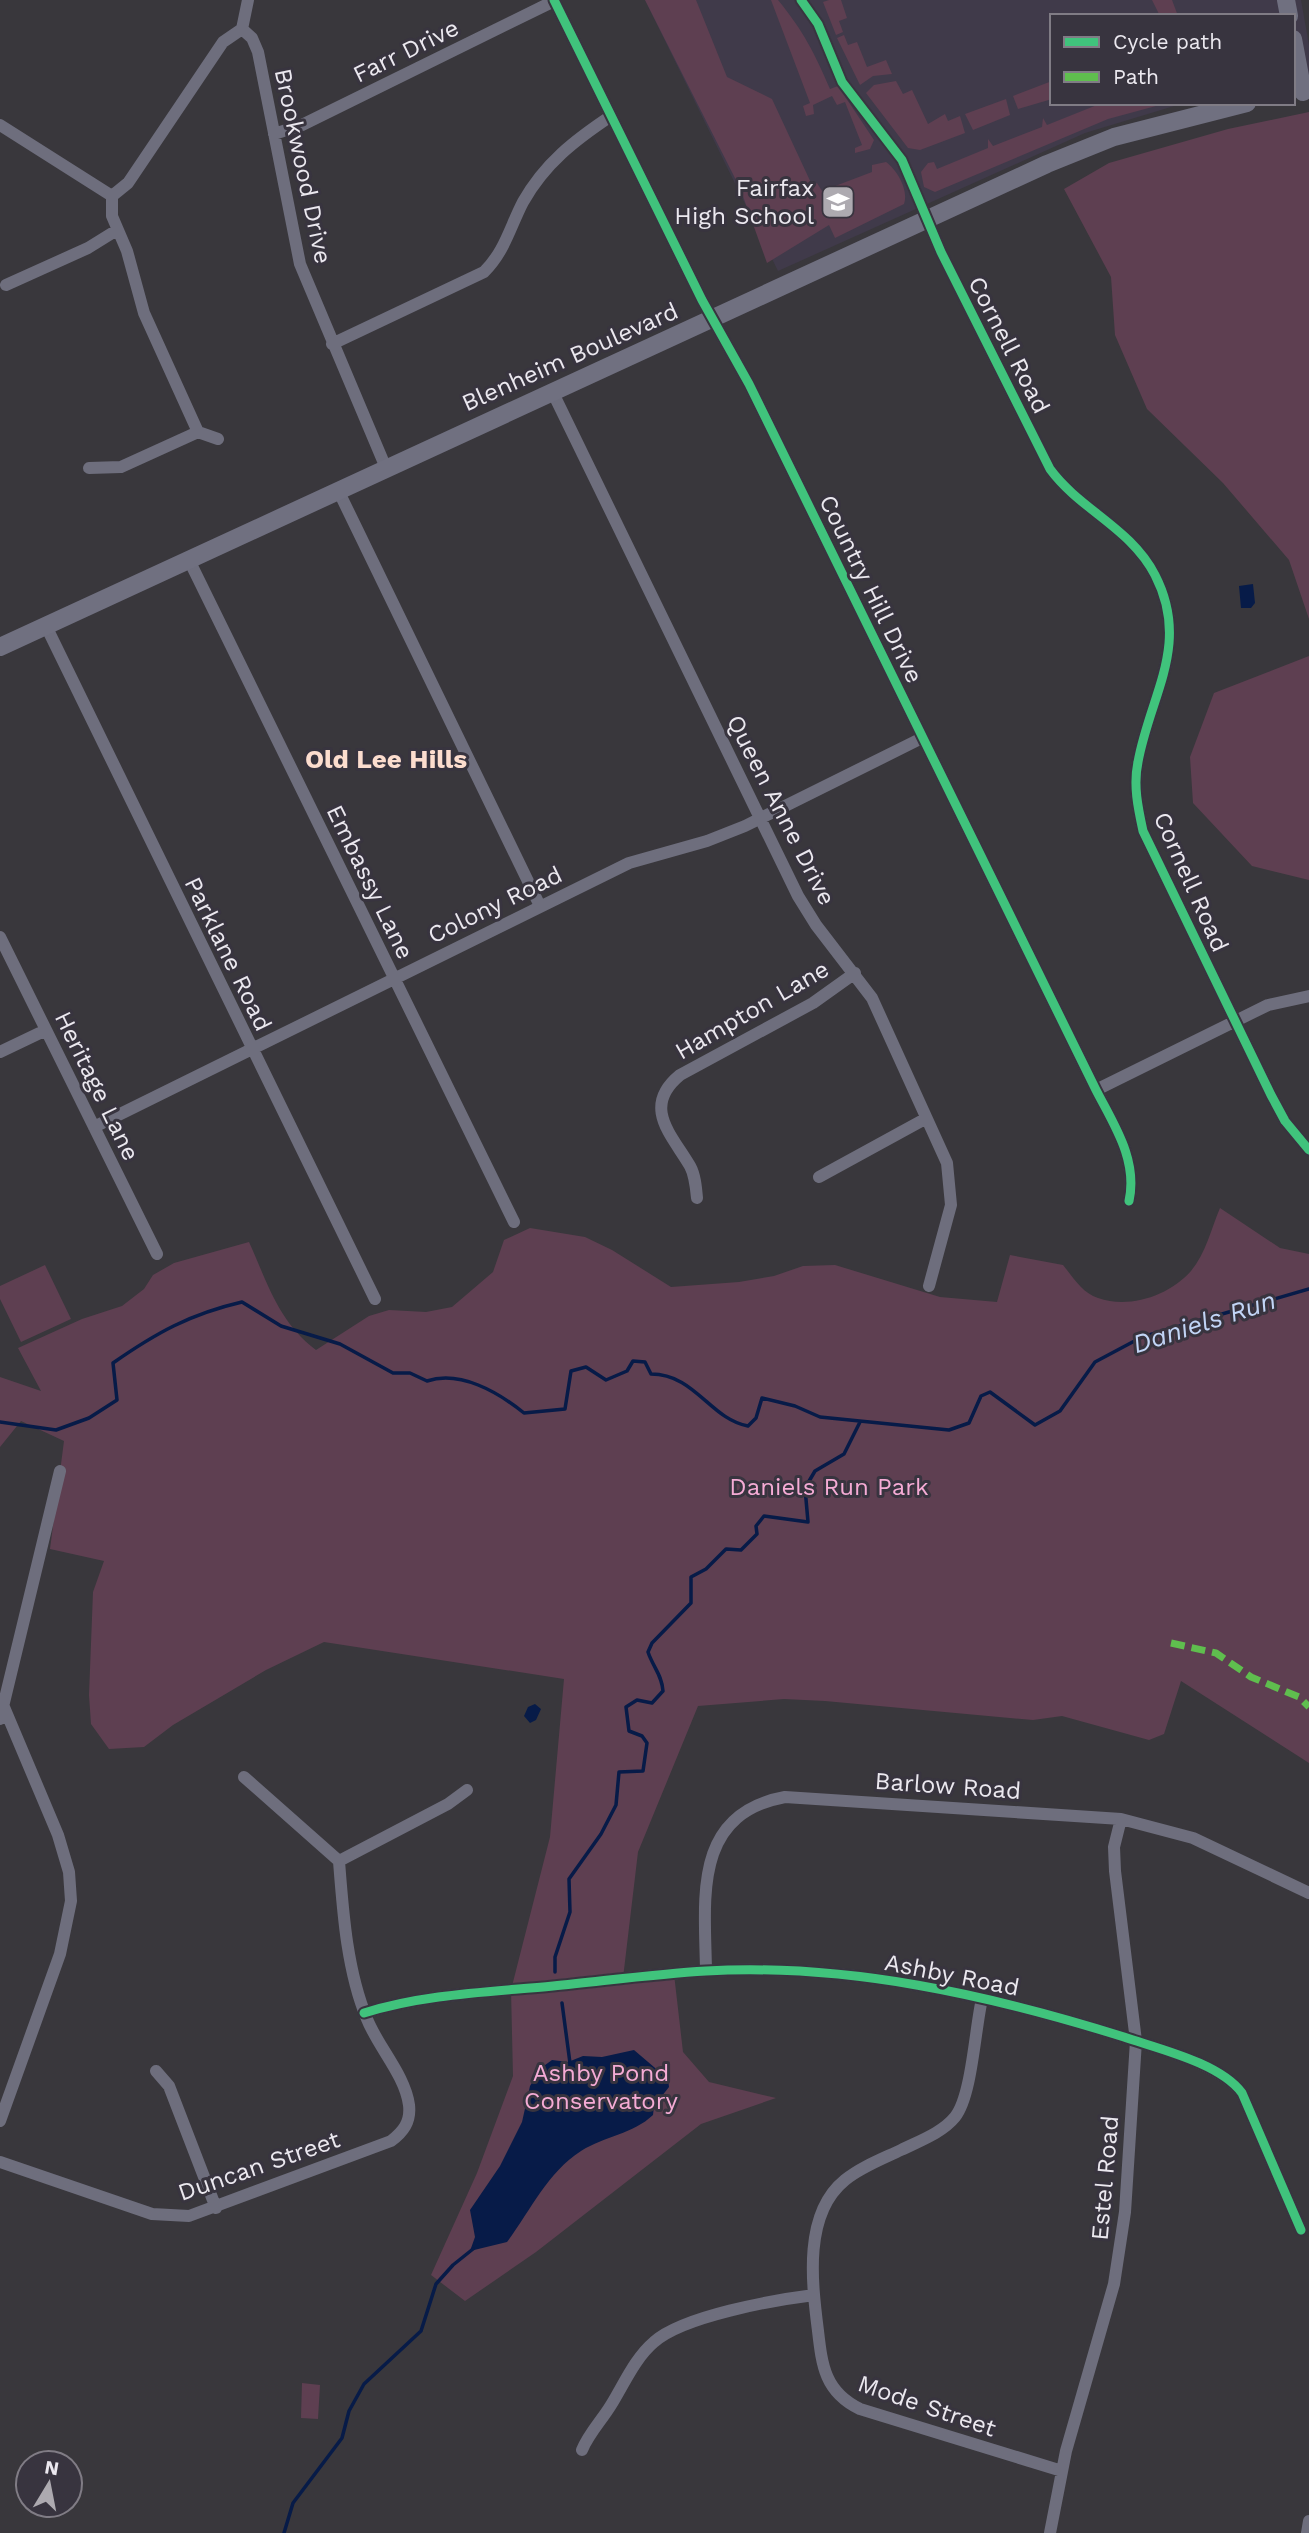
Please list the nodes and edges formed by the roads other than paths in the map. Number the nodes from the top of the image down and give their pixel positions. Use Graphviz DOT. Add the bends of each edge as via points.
graph roads {
  1 [pos="247,0"];
  2 [pos="554,0"];
  3 [pos="801,0"];
  4 [pos="242,29"];
  5 [pos="1295,51"];
  6 [pos="1302,92"];
  7 [pos="1239,105"];
  8 [pos="611,116"];
  9 [pos="0,125"];
  10 [pos="274,134"];
  11 [pos="112,196"];
  12 [pos="929,221"];
  13 [pos="117,230"];
  14 [pos="6,285"];
  15 [pos="713,319"];
  16 [pos="332,344"];
  17 [pos="553,393"];
  18 [pos="198,432"];
  19 [pos="218,439"];
  20 [pos="89,468"];
  21 [pos="386,468"];
  22 [pos="338,490"];
  23 [pos="189,560"];
  24 [pos="46,626"];
  25 [pos="0,647"];
  26 [pos="922,738"];
  27 [pos="760,818"];
  28 [pos="540,906"];
  29 [pos="0,937"];
  30 [pos="855,973"];
  31 [pos="394,978"];
  32 [pos="1309,996"];
  33 [pos="1234,1021"];
  34 [pos="46,1030"];
  35 [pos="252,1048"];
  36 [pos="0,1052"];
  37 [pos="1096,1090"];
  38 [pos="925,1119"];
  39 [pos="93,1127"];
  40 [pos="1309,1150"];
  41 [pos="819,1177"];
  42 [pos="698,1198"];
  43 [pos="1129,1201"];
  44 [pos="514,1222"];
  45 [pos="157,1254"];
  46 [pos="929,1286"];
  47 [pos="375,1299"];
  48 [pos="60,1471"];
  49 [pos="3,1693"];
  50 [pos="2,1713"];
  51 [pos="244,1777"];
  52 [pos="467,1790"];
  53 [pos="1121,1819"];
  54 [pos="339,1861"];
  55 [pos="1309,1893"];
  56 [pos="706,1971"];
  57 [pos="982,1998"];
  58 [pos="364,2013"];
  59 [pos="1136,2041"];
  60 [pos="156,2071"];
  61 [pos="0,2121"];
  62 [pos="0,2161"];
  63 [pos="216,2208"];
  64 [pos="1300,2230"];
  65 [pos="814,2295"];
  66 [pos="582,2450"];
  67 [pos="1062,2471"];
  68 [pos="1309,2521"];
  69 [pos="1050,2533"];
  70 [pos="1307,2533"];
  1 -- 4 [label="street"];
  2 -- 8 [label="street, Country Hill Drive"];
  2 -- 10 [label="street, Farr Drive" via="302,125"];
  3 -- 12 [label="street, Cornell Road" via="818,24 842,82 902,160"];
  4 -- 10 [label="street, Brookwood Drive" via="258,52"];
  4 -- 11 [label="street" via="223,42 128,183"];
  5 -- 6 [label="main road"];
  7 -- 12 [label="main road, Blenheim Boulevard" via="1114,137"];
  8 -- 15 [label="street, Country Hill Drive"];
  8 -- 16 [label="street" via="574,141 546,168 522,204 502,251 484,272"];
  9 -- 11 [label="street"];
  10 -- 16 [label="street, Brookwood Drive" via="300,264"];
  11 -- 13 [label="street"];
  12 -- 15 [label="main road, Blenheim Boulevard"];
  12 -- 33 [label="street, Cornell Road" via="1051,468 1070,491 1134,544 1160,586 1168,618 1169,657 1138,762 1138,810 1151,850"];
  13 -- 14 [label="street"];
  13 -- 18 [label="street" via="144,313"];
  15 -- 17 [label="main road, Blenheim Boulevard"];
  15 -- 26 [label="street, Country Hill Drive"];
  16 -- 21 [label="street, Brookwood Drive"];
  17 -- 21 [label="main road, Blenheim Boulevard"];
  17 -- 27 [label="street, Queen Anne Drive"];
  18 -- 19 [label="street"];
  18 -- 20 [label="street" via="121,467"];
  21 -- 22 [label="main road, Blenheim Boulevard"];
  22 -- 23 [label="main road, Blenheim Boulevard"];
  22 -- 28 [label="street"];
  23 -- 24 [label="main road, Blenheim Boulevard"];
  23 -- 31 [label="street, Embassy Lane"];
  24 -- 25 [label="main road, Blenheim Boulevard"];
  24 -- 35 [label="street, Parklane Road"];
  26 -- 27 [label="street, Colony Road"];
  26 -- 37 [label="street, Country Hill Drive"];
  27 -- 28 [label="street, Colony Road" via="707,841 629,863"];
  27 -- 30 [label="street, Queen Anne Drive" via="806,911"];
  28 -- 31 [label="street, Colony Road"];
  29 -- 34 [label="street, Heritage Lane"];
  30 -- 38 [label="street, Queen Anne Drive" via="877,1009"];
  30 -- 42 [label="street, Hampton Lane" via="813,1003 680,1075 669,1087 662,1106 663,1123 694,1174"];
  31 -- 35 [label="street, Colony Road"];
  31 -- 44 [label="street, Embassy Lane"];
  32 -- 33 [label="street" via="1268,1005"];
  33 -- 37 [label="street"];
  33 -- 40 [label="street, Cornell Road" via="1280,1112"];
  34 -- 36 [label="street"];
  34 -- 39 [label="street, Heritage Lane"];
  35 -- 39 [label="street, Colony Road"];
  35 -- 47 [label="street, Parklane Road"];
  37 -- 43 [label="street, Country Hill Drive" via="1129,1157 1133,1176"];
  38 -- 41 [label="street"];
  38 -- 46 [label="street, Queen Anne Drive" via="947,1163 952,1192"];
  39 -- 45 [label="street, Heritage Lane"];
  48 -- 49 [label="street"];
  49 -- 50 [label="street"];
  50 -- 61 [label="street" via="58,1835 69,1872 71,1901 60,1954"];
  51 -- 54 [label="street"];
  52 -- 54 [label="street"];
  53 -- 55 [label="street, Barlow Road" via="1194,1838"];
  53 -- 56 [label="street, Barlow Road" via="803,1797 767,1801 732,1822 711,1855 706,1881"];
  53 -- 59 [label="street, Estel Road" via="1114,1847 1115,1871"];
  54 -- 58 [label="street, Duncan Street" via="352,1966"];
  56 -- 57 [label="street, Ashby Road" via="861,1977"];
  56 -- 58 [label="street, Ashby Road" via="510,1990 388,2005"];
  57 -- 59 [label="street, Ashby Road"];
  57 -- 65 [label="street, Mode Street" via="965,2095 956,2116 933,2134 860,2170 826,2202 816,2232"];
  58 -- 63 [label="street, Duncan Street" via="407,2096 409,2116 400,2134"];
  59 -- 64 [label="street, Ashby Road" via="1222,2074 1236,2086"];
  59 -- 67 [label="street, Estel Road" via="1119,2259"];
  60 -- 63 [label="street" via="169,2086"];
  62 -- 63 [label="street, Duncan Street" via="152,2214 188,2216"];
  65 -- 66 [label="street" via="736,2310 660,2336 642,2355"];
  65 -- 67 [label="street, Mode Street" via="824,2373 846,2403"];
  67 -- 69 [label="street, Estel Road"];
  68 -- 70 [label="street"];
}
